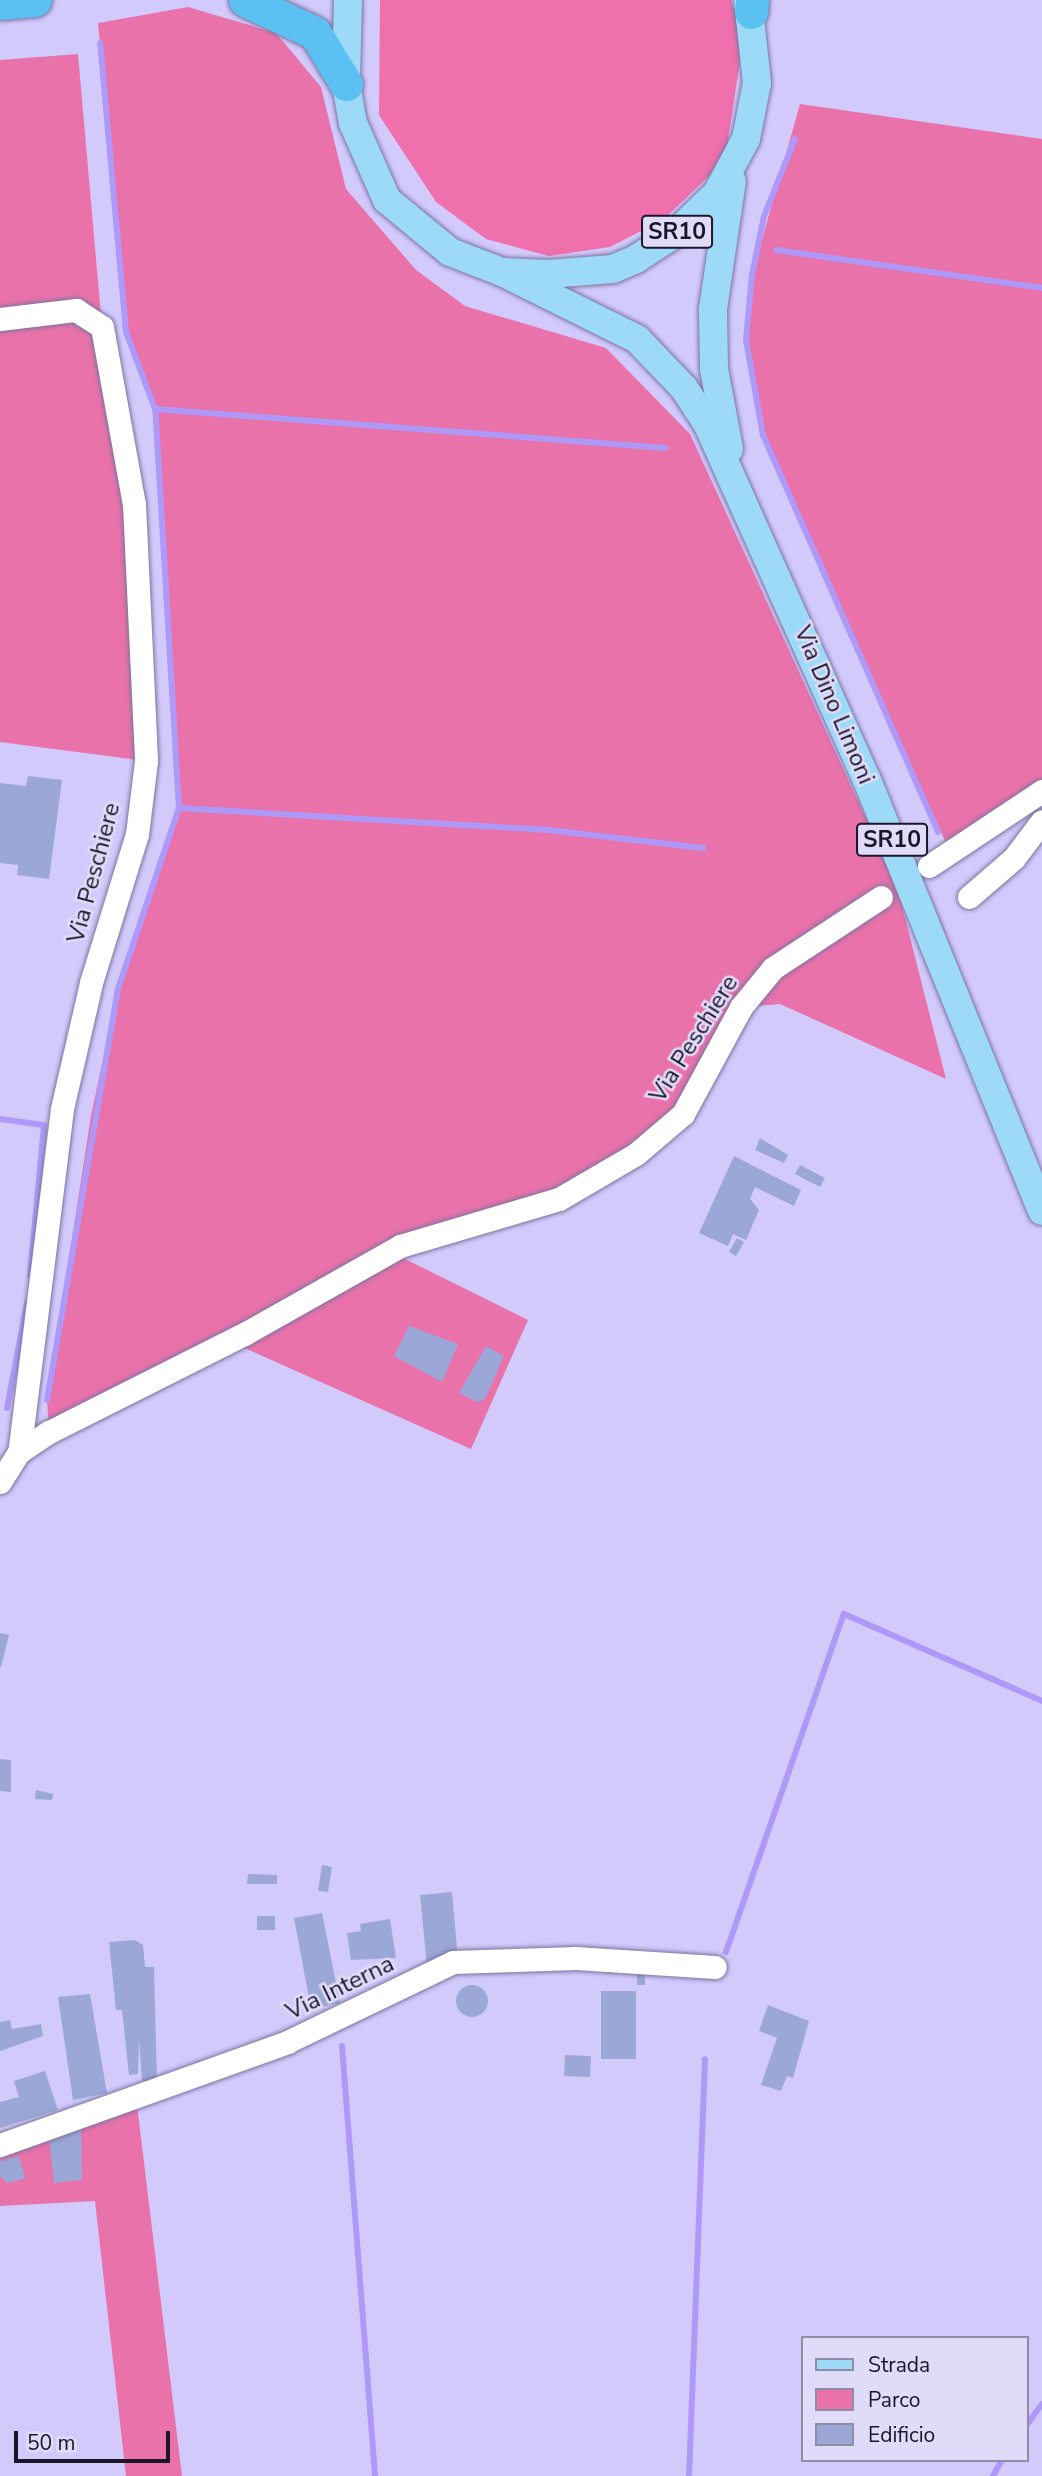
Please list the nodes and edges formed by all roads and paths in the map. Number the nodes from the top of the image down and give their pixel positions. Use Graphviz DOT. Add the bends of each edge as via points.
graph roads {
  1 [pos="35,0"];
  2 [pos="245,0"];
  3 [pos="348,0"];
  4 [pos="0,3"];
  5 [pos="750,4"];
  6 [pos="346,84"];
  7 [pos="738,160"];
  8 [pos="502,272"];
  9 [pos="0,319"];
  10 [pos="733,472"];
  11 [pos="1042,791"];
  12 [pos="1042,821"];
  13 [pos="929,866"];
  14 [pos="881,897"];
  15 [pos="969,897"];
  16 [pos="1042,1211"];
  17 [pos="19,1452"];
  18 [pos="0,1482"];
  19 [pos="715,1967"];
  20 [pos="0,2145"];
  1 -- 4 [label="highway"];
  2 -- 6 [label="highway" via="315,33"];
  3 -- 6 [label="main road, SR10"];
  5 -- 7 [label="main road, SR10" via="758,83"];
  6 -- 8 [label="main road, SR10" via="367,165 387,200 435,243"];
  7 -- 8 [label="main road, SR10" via="697,215 636,259 586,274"];
  7 -- 10 [label="main road, SR10" via="722,218 713,309 714,369"];
  8 -- 10 [label="main road, SR10" via="637,339 684,388"];
  9 -- 17 [label="street, Via Peschiere" via="76,310 102,327 134,504 146,761 137,834 91,983 62,1109"];
  10 -- 16 [label="main road, Via Dino Limoni / SR10" via="937,946"];
  11 -- 13 [label="street"];
  12 -- 15 [label="street" via="1014,858"];
  14 -- 17 [label="street, Via Peschiere" via="773,968 741,1007 683,1114 636,1154 559,1199 400,1246"];
  17 -- 18 [label="street, Via Peschiere"];
  19 -- 20 [label="street, Via Interna" via="576,1958 453,1962 287,2042"];
}
